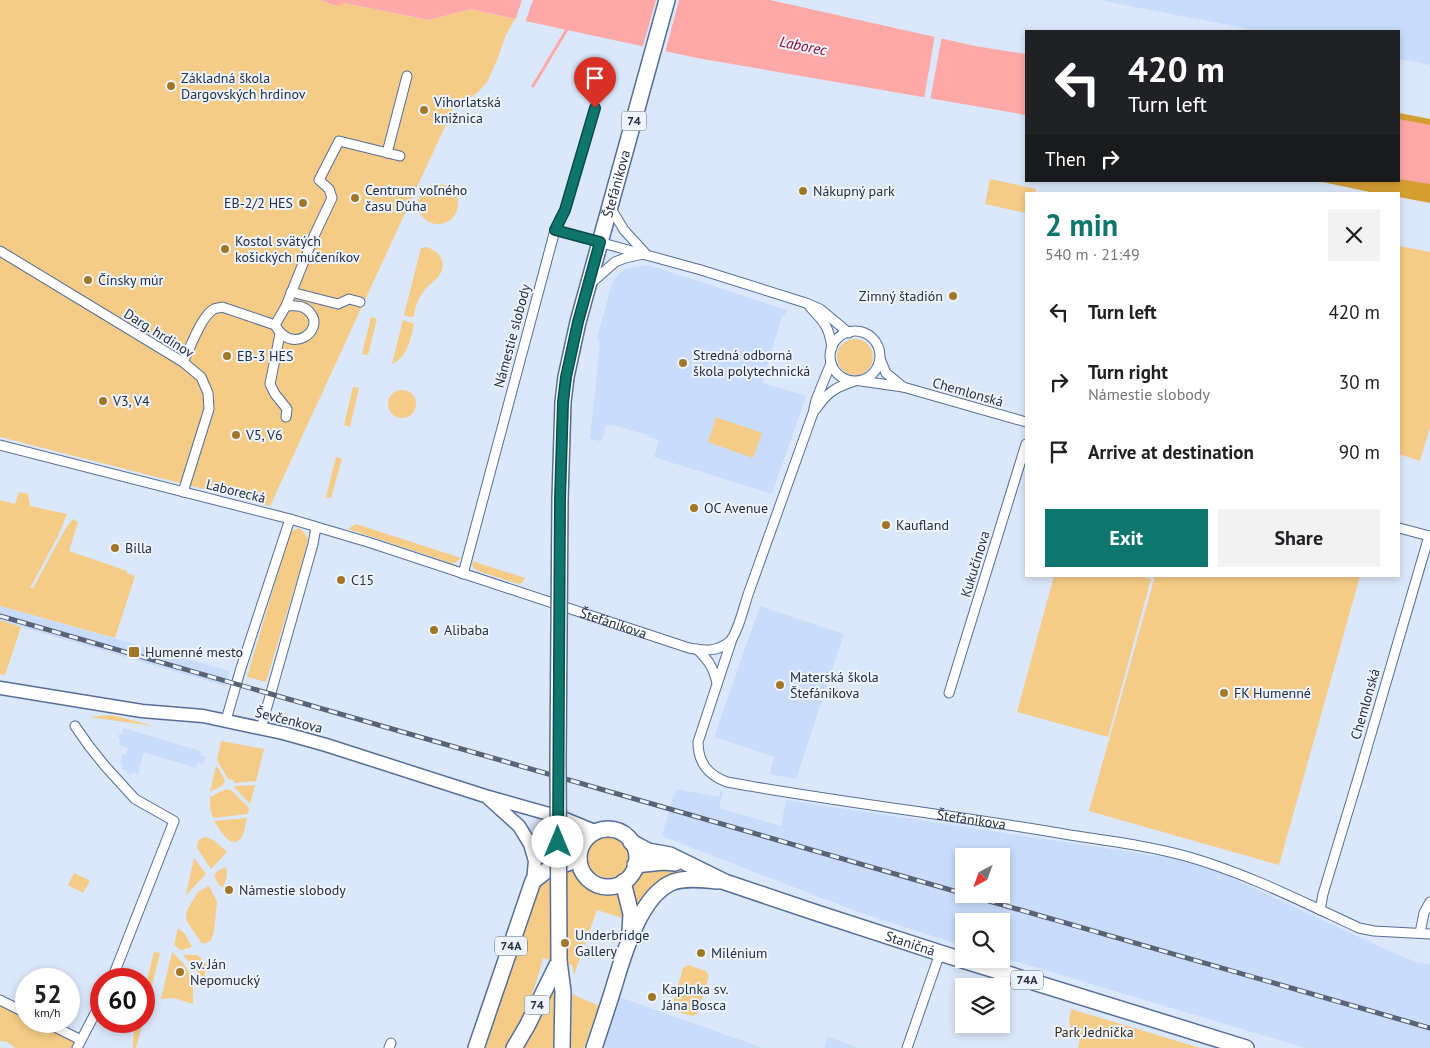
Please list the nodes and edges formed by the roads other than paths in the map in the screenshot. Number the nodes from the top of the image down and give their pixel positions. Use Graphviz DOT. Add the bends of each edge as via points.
graph roads {
  1 [pos="667,0"];
  2 [pos="407,76"];
  3 [pos="595,108"];
  4 [pos="387,153"];
  5 [pos="400,156"];
  6 [pos="610,207"];
  7 [pos="555,230"];
  8 [pos="600,242"];
  9 [pos="0,251"];
  10 [pos="645,254"];
  11 [pos="588,286"];
  12 [pos="292,292"];
  13 [pos="360,302"];
  14 [pos="806,303"];
  15 [pos="286,306"];
  16 [pos="276,325"];
  17 [pos="849,332"];
  18 [pos="280,334"];
  19 [pos="832,348"];
  20 [pos="880,359"];
  21 [pos="183,362"];
  22 [pos="831,363"];
  23 [pos="857,381"];
  24 [pos="903,387"];
  25 [pos="813,413"];
  26 [pos="286,416"];
  27 [pos="1025,422"];
  28 [pos="0,445"];
  29 [pos="1025,447"];
  30 [pos="184,492"];
  31 [pos="290,518"];
  32 [pos="316,527"];
  33 [pos="1400,528"];
  34 [pos="463,574"];
  35 [pos="732,639"];
  36 [pos="697,649"];
  37 [pos="717,683"];
  38 [pos="1,689"];
  39 [pos="949,693"];
  40 [pos="226,720"];
  41 [pos="75,726"];
  42 [pos="260,728"];
  43 [pos="485,796"];
  44 [pos="563,818"];
  45 [pos="597,832"];
  46 [pos="631,842"];
  47 [pos="580,854"];
  48 [pos="692,865"];
  49 [pos="635,866"];
  50 [pos="533,881"];
  51 [pos="623,882"];
  52 [pos="725,882"];
  53 [pos="1430,902"];
  54 [pos="1320,910"];
  55 [pos="1420,933"];
  56 [pos="1430,934"];
  57 [pos="630,937"];
  58 [pos="940,954"];
  59 [pos="559,962"];
  60 [pos="116,968"];
  61 [pos="0,1000"];
  62 [pos="15,1008"];
  63 [pos="90,1023"];
  64 [pos="62,1033"];
  65 [pos="79,1044"];
  66 [pos="476,1048"];
  67 [pos="514,1048"];
  68 [pos="562,1048"];
  69 [pos="594,1048"];
  70 [pos="907,1048"];
  71 [pos="1246,1048"];
  1 -- 6 [label="main road, Štefánikova / 74"];
  2 -- 4 [label="street"];
  3 -- 7 [label="street, Námestie slobody" via="565,210"];
  4 -- 5 [label="street"];
  4 -- 12 [label="street" via="339,141 319,180 329,188 332,198"];
  6 -- 8 [label="main road, Štefánikova / 74"];
  6 -- 10 [label="street" via="624,230"];
  7 -- 8 [label="street"];
  7 -- 34 [label="street, Námestie slobody"];
  8 -- 10 [label="street"];
  8 -- 11 [label="main road, Štefánikova / 74"];
  9 -- 21 [label="street, Darg. hrdinov"];
  10 -- 11 [label="street" via="615,262"];
  10 -- 14 [label="street"];
  11 -- 59 [label="main road, Štefánikova / 74, bridge" via="563,402"];
  12 -- 13 [label="street" via="338,304 349,298"];
  12 -- 15 [label="street"];
  14 -- 17 [label="street" via="820,309"];
  14 -- 19 [label="street" via="826,325"];
  15 -- 16 [label="street"];
  15 -- 18 [label="street" via="303,307 314,322 312,331 305,338 294,340"];
  16 -- 18 [label="street"];
  16 -- 21 [label="street" via="214,308 202,323"];
  17 -- 19 [label="street"];
  17 -- 20 [label="street" via="864,333 871,338"];
  18 -- 26 [label="street" via="270,384 287,409"];
  19 -- 22 [label="street"];
  20 -- 23 [label="street" via="874,373"];
  20 -- 24 [label="street, Chemlonská" via="886,373"];
  21 -- 30 [label="street, Darg. hrdinov" via="201,377 208,393 208,409"];
  22 -- 23 [label="street" via="840,376"];
  22 -- 25 [label="street, Štefánikova"];
  23 -- 24 [label="street, Chemlonská"];
  23 -- 25 [label="street, Štefánikova" via="837,387"];
  24 -- 27 [label="street, Chemlonská"];
  25 -- 35 [label="street, Štefánikova"];
  28 -- 30 [label="street, Laborecká"];
  29 -- 39 [label="street, Kukučínova"];
  30 -- 31 [label="street, Laborecká"];
  31 -- 32 [label="street, Laborecká"];
  31 -- 40 [label="street"];
  32 -- 34 [label="street, Laborecká"];
  32 -- 42 [label="street"];
  33 -- 54 [label="street, Chemlonská" via="1429,536 1322,894"];
  34 -- 36 [label="street, Štefánikova"];
  35 -- 36 [label="street, Štefánikova" via="717,648"];
  35 -- 37 [label="street, Štefánikova"];
  36 -- 37 [label="street" via="712,667"];
  37 -- 54 [label="street, Štefánikova" via="698,750 704,767 727,782 798,795 1001,822 1163,850 1235,873"];
  38 -- 40 [label="main road, Ševčenkova" via="142,711"];
  40 -- 42 [label="main road, Ševčenkova"];
  41 -- 60 [label="street" via="136,799 174,821"];
  42 -- 43 [label="main road, Ševčenkova" via="326,745"];
  43 -- 44 [label="main road, Ševčenkova"];
  43 -- 50 [label="main road" via="519,826 530,844 535,861"];
  44 -- 45 [label="main road, Ševčenkova"];
  44 -- 47 [label="main road" via="577,837"];
  45 -- 46 [label="main road, 74A" via="618,831"];
  45 -- 47 [label="main road" via="587,838"];
  46 -- 48 [label="main road, 74A"];
  46 -- 49 [label="main road" via="636,853"];
  47 -- 50 [label="main road" via="546,870"];
  47 -- 51 [label="main road" via="583,872 595,883 611,886"];
  48 -- 49 [label="main road, 74A" via="663,862"];
  48 -- 52 [label="main road, Staničná / 74A"];
  49 -- 51 [label="main road"];
  50 -- 66 [label="main road, 74A"];
  51 -- 57 [label="main road, 74A" via="631,914"];
  52 -- 57 [label="main road, 74A" via="692,879 665,886 650,900"];
  52 -- 58 [label="main road, Staničná / 74A"];
  53 -- 55 [label="street"];
  54 -- 55 [label="street, Štefánikova" via="1374,932"];
  55 -- 56 [label="street, Štefánikova"];
  57 -- 69 [label="main road, 74A"];
  58 -- 70 [label="street"];
  58 -- 71 [label="main road, Staničná / 74A"];
  59 -- 67 [label="main road, 74"];
  59 -- 68 [label="main road, 74" via="564,992"];
  61 -- 62 [label="street"];
  63 -- 65 [label="street"];
  64 -- 65 [label="street"];
}
